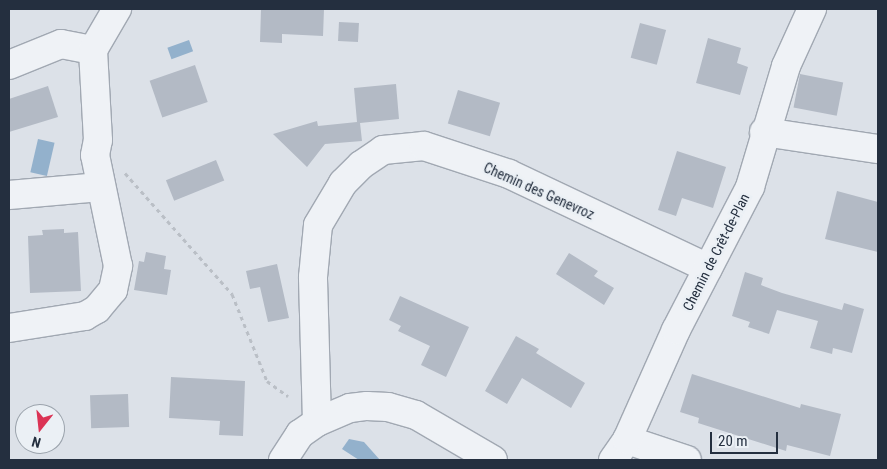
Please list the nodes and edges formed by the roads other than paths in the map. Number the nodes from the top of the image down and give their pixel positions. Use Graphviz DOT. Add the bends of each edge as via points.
graph roads {
  1 [pos="117,9"];
  2 [pos="812,9"];
  3 [pos="94,50"];
  4 [pos="9,65"];
  5 [pos="764,132"];
  6 [pos="878,149"];
  7 [pos="101,187"];
  8 [pos="9,195"];
  9 [pos="708,268"];
  10 [pos="9,328"];
  11 [pos="317,422"];
  12 [pos="620,450"];
  13 [pos="282,460"];
  14 [pos="493,460"];
  15 [pos="688,460"];
  1 -- 3 [label="street"];
  2 -- 5 [label="street, Chemin de Crêt-de-Plan" via="786,66"];
  3 -- 4 [label="street" via="61,44"];
  3 -- 7 [label="street" via="98,140 95,156"];
  5 -- 6 [label="street"];
  5 -- 9 [label="street, Chemin de Crêt-de-Plan" via="750,187"];
  7 -- 8 [label="street"];
  7 -- 10 [label="street" via="118,266 113,290 97,310 85,316"];
  9 -- 11 [label="street, Chemin des Genevroz" via="508,174 424,146 383,150 343,183 318,225 313,277"];
  9 -- 12 [label="street, Chemin de Crêt-de-Plan"];
  11 -- 13 [label="street" via="300,434"];
  11 -- 14 [label="street" via="350,408 388,407 416,415"];
  12 -- 15 [label="street"];
}
